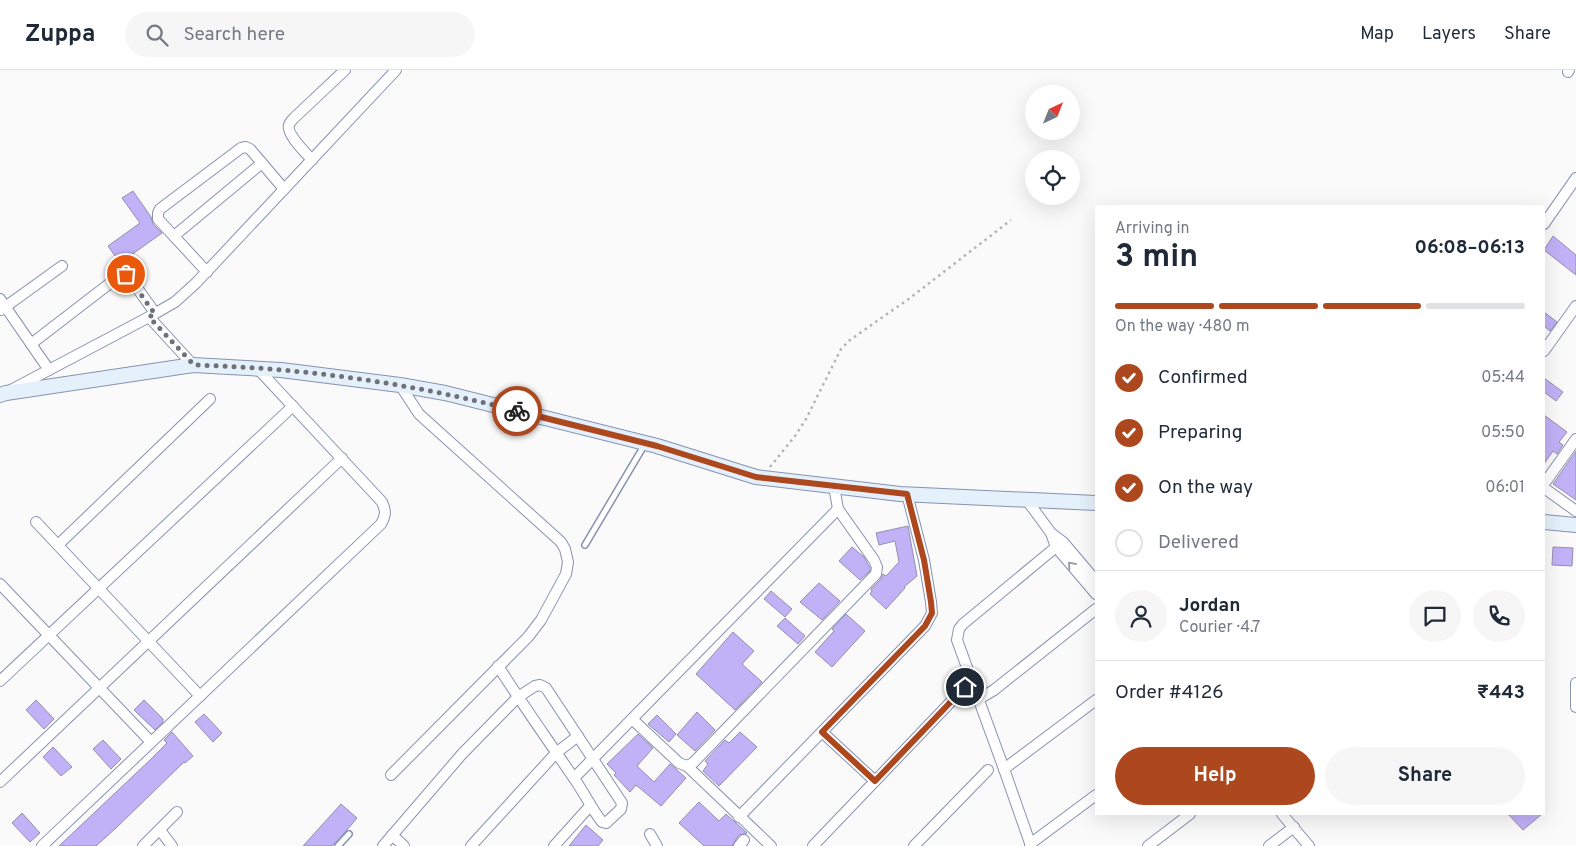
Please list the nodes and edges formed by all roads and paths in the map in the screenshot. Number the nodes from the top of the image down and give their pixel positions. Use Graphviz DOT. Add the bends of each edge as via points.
graph roads {
  1 [pos="345,70"];
  2 [pos="396,70"];
  3 [pos="312,160"];
  4 [pos="262,163"];
  5 [pos="1576,178"];
  6 [pos="284,189"];
  7 [pos="1011,220"];
  8 [pos="1545,223"];
  9 [pos="174,236"];
  10 [pos="62,266"];
  11 [pos="207,272"];
  12 [pos="2,306"];
  13 [pos="1576,306"];
  14 [pos="152,315"];
  15 [pos="32,344"];
  16 [pos="1545,349"];
  17 [pos="194,365"];
  18 [pos="257,368"];
  19 [pos="49,370"];
  20 [pos="400,384"];
  21 [pos="3,394"];
  22 [pos="210,399"];
  23 [pos="293,406"];
  24 [pos="1576,439"];
  25 [pos="645,444"];
  26 [pos="342,458"];
  27 [pos="761,477"];
  28 [pos="1545,483"];
  29 [pos="834,486"];
  30 [pos="1545,489"];
  31 [pos="907,494"];
  32 [pos="1026,499"];
  33 [pos="1095,503"];
  34 [pos="838,510"];
  35 [pos="1576,511"];
  36 [pos="36,522"];
  37 [pos="1545,522"];
  38 [pos="1576,525"];
  39 [pos="1051,534"];
  40 [pos="585,545"];
  41 [pos="58,546"];
  42 [pos="1056,547"];
  43 [pos="1095,580"];
  44 [pos="0,584"];
  45 [pos="98,588"];
  46 [pos="1095,593"];
  47 [pos="1095,610"];
  48 [pos="49,635"];
  49 [pos="148,641"];
  50 [pos="498,666"];
  51 [pos="0,681"];
  52 [pos="1576,683"];
  53 [pos="965,687"];
  54 [pos="99,688"];
  55 [pos="200,696"];
  56 [pos="518,698"];
  57 [pos="979,699"];
  58 [pos="1095,701"];
  59 [pos="1576,707"];
  60 [pos="632,719"];
  61 [pos="822,732"];
  62 [pos="578,736"];
  63 [pos="151,742"];
  64 [pos="556,753"];
  65 [pos="594,760"];
  66 [pos="686,766"];
  67 [pos="1004,769"];
  68 [pos="988,770"];
  69 [pos="391,775"];
  70 [pos="574,778"];
  71 [pos="875,781"];
  72 [pos="0,782"];
  73 [pos="1095,796"];
  74 [pos="590,806"];
  75 [pos="177,812"];
  76 [pos="1189,815"];
  77 [pos="1283,815"];
  78 [pos="739,817"];
  79 [pos="1294,827"];
  80 [pos="160,830"];
  81 [pos="349,834"];
  82 [pos="650,834"];
  83 [pos="392,835"];
  84 [pos="1030,845"];
  85 [pos="42,846"];
  86 [pos="144,846"];
  87 [pos="172,846"];
  88 [pos="338,846"];
  89 [pos="382,846"];
  90 [pos="404,846"];
  91 [pos="471,846"];
  92 [pos="554,846"];
  93 [pos="657,846"];
  94 [pos="771,846"];
  95 [pos="813,846"];
  96 [pos="914,846"];
  97 [pos="1148,846"];
  98 [pos="1269,846"];
  99 [pos="1309,846"];
  1 -- 3 [label="street" via="288,125 291,136"];
  2 -- 3 [label="street"];
  3 -- 6 [label="street"];
  4 -- 6 [label="street"];
  4 -- 9 [label="street"];
  4 -- 9 [label="street" via="250,149 241,148 164,205 158,219"];
  5 -- 8 [label="street"];
  6 -- 11 [label="street"];
  7 -- 27 [label="path" via="841,349 796,436"];
  9 -- 11 [label="street"];
  10 -- 12 [label="street"];
  11 -- 14 [label="street" via="174,302"];
  12 -- 15 [label="street"];
  13 -- 16 [label="street"];
  14 -- 15 [label="street" via="130,278 122,274"];
  14 -- 17 [label="street"];
  14 -- 19 [label="street"];
  15 -- 19 [label="street"];
  17 -- 18 [label="street"];
  17 -- 21 [label="street"];
  18 -- 20 [label="street"];
  18 -- 23 [label="street"];
  19 -- 21 [label="street"];
  20 -- 25 [label="street"];
  20 -- 50 [label="street" via="419,414 565,549 566,574 550,606 528,636"];
  22 -- 41 [label="street"];
  23 -- 26 [label="street"];
  23 -- 45 [label="street"];
  24 -- 28 [label="street"];
  25 -- 27 [label="street"];
  25 -- 40 [label="lane"];
  26 -- 49 [label="street"];
  26 -- 55 [label="street" via="382,502 386,510 381,524"];
  27 -- 29 [label="street"];
  29 -- 31 [label="street"];
  29 -- 34 [label="street"];
  30 -- 35 [label="street"];
  31 -- 32 [label="street"];
  31 -- 61 [label="street" via="924,560 932,613 925,626"];
  32 -- 33 [label="street"];
  32 -- 39 [label="street"];
  34 -- 60 [label="street"];
  34 -- 66 [label="street" via="874,560 876,574 693,763"];
  36 -- 41 [label="street"];
  37 -- 38 [label="street"];
  39 -- 42 [label="street"];
  39 -- 43 [label="street" via="1063,542"];
  41 -- 45 [label="street"];
  46 -- 42 [label="street, one-way"];
  42 -- 57 [label="street" via="959,629 957,640"];
  44 -- 48 [label="street"];
  45 -- 48 [label="street"];
  45 -- 49 [label="street"];
  47 -- 57 [label="street"];
  48 -- 51 [label="street"];
  48 -- 54 [label="street"];
  49 -- 54 [label="street"];
  49 -- 55 [label="street"];
  50 -- 56 [label="street"];
  50 -- 69 [label="street"];
  52 -- 59 [label="street"];
  53 -- 71 [label="street"];
  54 -- 63 [label="street"];
  54 -- 72 [label="street"];
  55 -- 63 [label="street"];
  56 -- 62 [label="street" via="535,686 546,688"];
  56 -- 64 [label="street"];
  56 -- 83 [label="street" via="462,754"];
  57 -- 67 [label="street"];
  58 -- 67 [label="street"];
  60 -- 65 [label="street"];
  60 -- 66 [label="street"];
  61 -- 71 [label="street"];
  61 -- 78 [label="street"];
  62 -- 64 [label="street"];
  62 -- 65 [label="street"];
  63 -- 85 [label="street"];
  64 -- 70 [label="street"];
  64 -- 91 [label="street"];
  65 -- 70 [label="street"];
  65 -- 74 [label="street" via="622,806 604,823"];
  66 -- 78 [label="street"];
  67 -- 84 [label="street"];
  68 -- 96 [label="street"];
  70 -- 74 [label="street"];
  71 -- 95 [label="street"];
  73 -- 84 [label="street"];
  74 -- 92 [label="street"];
  75 -- 80 [label="street"];
  76 -- 97 [label="street"];
  77 -- 79 [label="street"];
  78 -- 94 [label="street"];
  79 -- 98 [label="street"];
  79 -- 99 [label="street"];
  80 -- 86 [label="street"];
  80 -- 87 [label="street"];
  81 -- 88 [label="lane"];
  82 -- 93 [label="street"];
  83 -- 89 [label="street"];
  83 -- 90 [label="street"];
}
